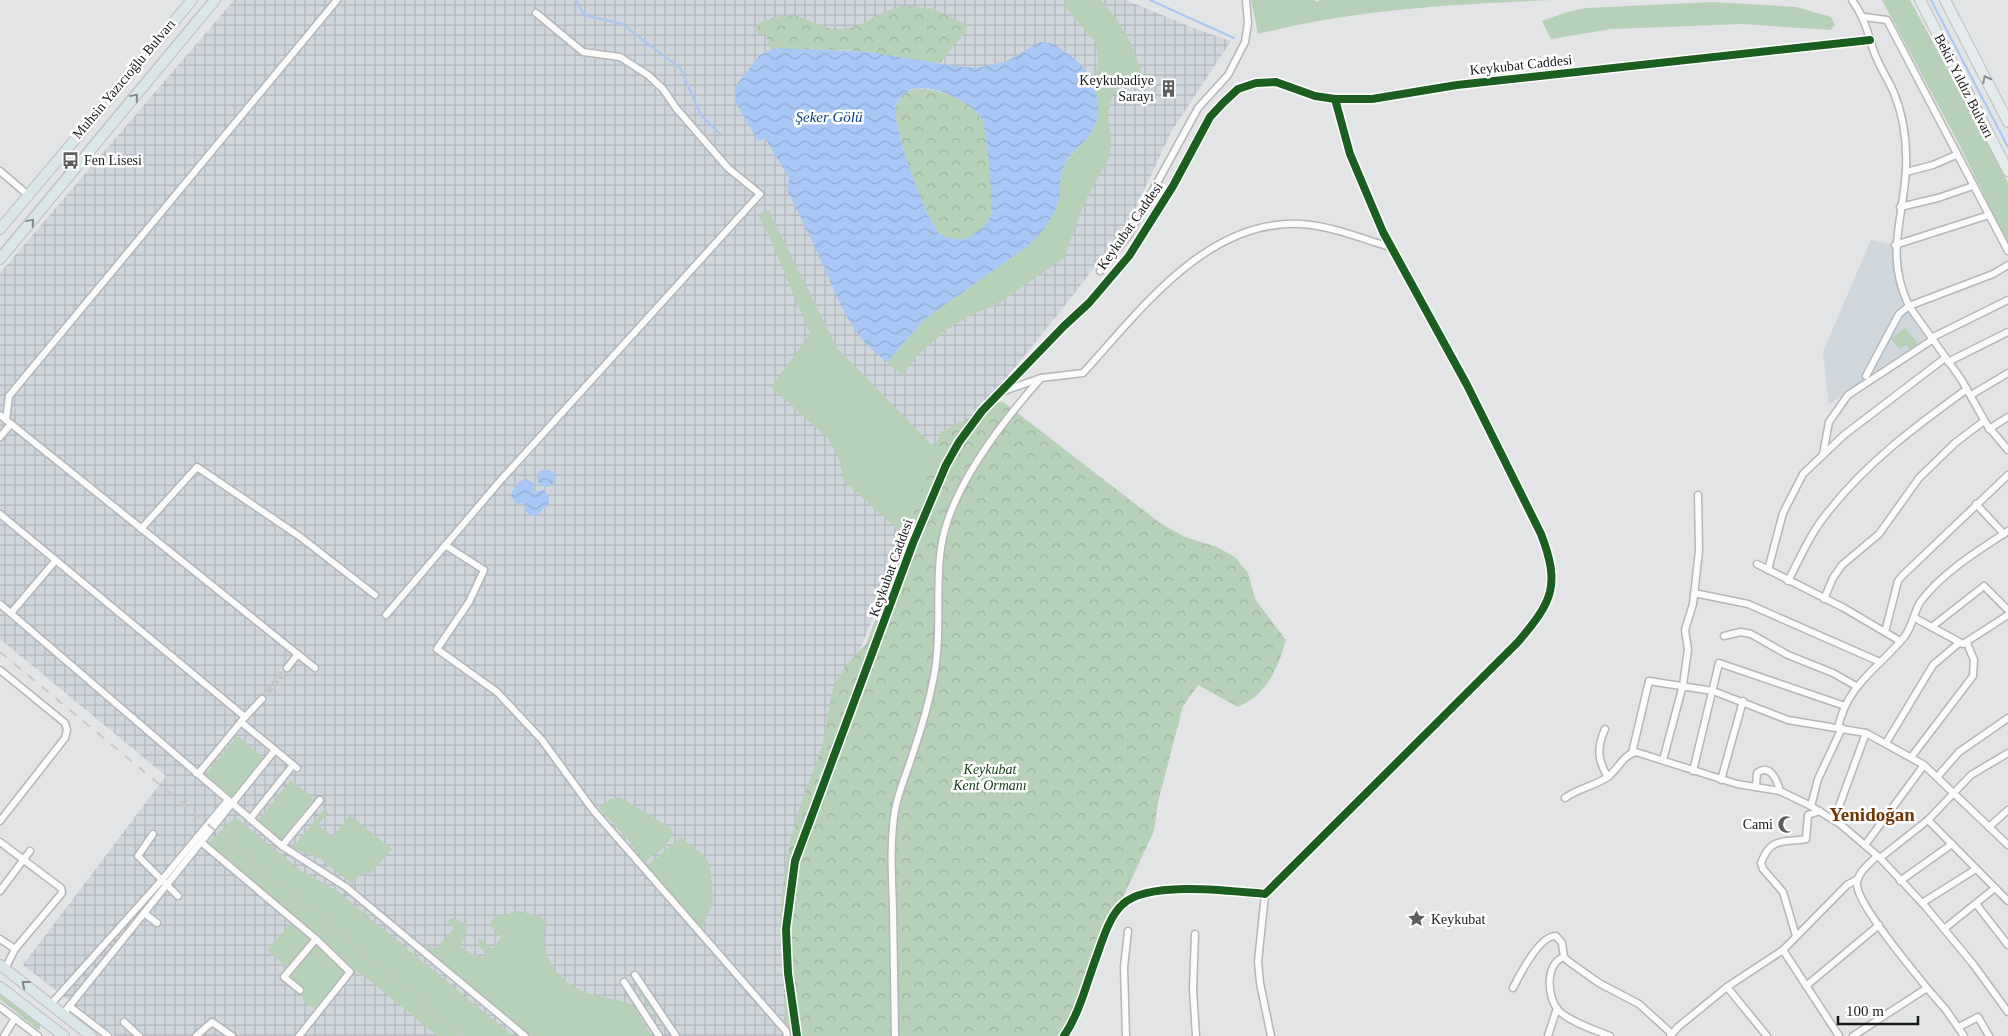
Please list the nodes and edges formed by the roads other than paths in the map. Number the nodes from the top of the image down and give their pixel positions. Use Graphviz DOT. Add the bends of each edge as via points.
graph roads {
  1 [pos="192,0"];
  2 [pos="215,0"];
  3 [pos="337,0"];
  4 [pos="1246,0"];
  5 [pos="1852,0"];
  6 [pos="1920,0"];
  7 [pos="1945,0"];
  8 [pos="536,13"];
  9 [pos="1864,17"];
  10 [pos="1870,40"];
  11 [pos="1336,100"];
  12 [pos="2008,122"];
  13 [pos="1956,155"];
  14 [pos="0,171"];
  15 [pos="2008,171"];
  16 [pos="1906,172"];
  17 [pos="1973,186"];
  18 [pos="28,195"];
  19 [pos="1900,208"];
  20 [pos="1989,215"];
  21 [pos="0,228"];
  22 [pos="1895,245"];
  23 [pos="1392,248"];
  24 [pos="2008,251"];
  25 [pos="0,259"];
  26 [pos="2008,265"];
  27 [pos="1100,271"];
  28 [pos="2008,300"];
  29 [pos="1909,306"];
  30 [pos="2008,332"];
  31 [pos="1932,339"];
  32 [pos="1946,360"];
  33 [pos="2008,373"];
  34 [pos="1866,376"];
  35 [pos="1041,378"];
  36 [pos="1969,392"];
  37 [pos="1000,393"];
  38 [pos="0,415"];
  39 [pos="2008,417"];
  40 [pos="1984,420"];
  41 [pos="9,422"];
  42 [pos="1989,429"];
  43 [pos="0,437"];
  44 [pos="2008,450"];
  45 [pos="1823,454"];
  46 [pos="2008,475"];
  47 [pos="1698,495"];
  48 [pos="1976,504"];
  49 [pos="0,514"];
  50 [pos="142,529"];
  51 [pos="2006,533"];
  52 [pos="445,545"];
  53 [pos="56,560"];
  54 [pos="1757,564"];
  55 [pos="1768,570"];
  56 [pos="1788,581"];
  57 [pos="1694,593"];
  58 [pos="375,596"];
  59 [pos="1824,599"];
  60 [pos="0,604"];
  61 [pos="2008,610"];
  62 [pos="11,613"];
  63 [pos="2008,614"];
  64 [pos="386,615"];
  65 [pos="1914,618"];
  66 [pos="1933,626"];
  67 [pos="1885,632"];
  68 [pos="1724,636"];
  69 [pos="1900,641"];
  70 [pos="1963,643"];
  71 [pos="298,654"];
  72 [pos="1880,662"];
  73 [pos="287,668"];
  74 [pos="314,668"];
  75 [pos="0,670"];
  76 [pos="1684,685"];
  77 [pos="1856,686"];
  78 [pos="1713,691"];
  79 [pos="262,699"];
  80 [pos="1743,701"];
  81 [pos="1844,706"];
  82 [pos="2008,718"];
  83 [pos="243,720"];
  84 [pos="1840,728"];
  85 [pos="1605,729"];
  86 [pos="1866,733"];
  87 [pos="1886,742"];
  88 [pos="275,750"];
  89 [pos="1632,753"];
  90 [pos="2008,753"];
  91 [pos="1912,756"];
  92 [pos="1663,760"];
  93 [pos="1924,765"];
  94 [pos="1693,771"];
  95 [pos="196,772"];
  96 [pos="1938,776"];
  97 [pos="1608,777"];
  98 [pos="1721,780"];
  99 [pos="1756,786"];
  100 [pos="1780,791"];
  101 [pos="1954,792"];
  102 [pos="1565,798"];
  103 [pos="320,800"];
  104 [pos="230,802"];
  105 [pos="1811,806"];
  106 [pos="2008,810"];
  107 [pos="1820,811"];
  108 [pos="250,819"];
  109 [pos="1834,820"];
  110 [pos="1928,820"];
  111 [pos="0,821"];
  112 [pos="1989,827"];
  113 [pos="153,834"];
  114 [pos="0,842"];
  115 [pos="201,842"];
  116 [pos="1952,844"];
  117 [pos="1865,845"];
  118 [pos="2008,845"];
  119 [pos="282,846"];
  120 [pos="30,851"];
  121 [pos="1879,857"];
  122 [pos="24,860"];
  123 [pos="1976,869"];
  124 [pos="1858,879"];
  125 [pos="1900,881"];
  126 [pos="163,883"];
  127 [pos="1995,888"];
  128 [pos="0,891"];
  129 [pos="1265,894"];
  130 [pos="178,896"];
  131 [pos="2008,901"];
  132 [pos="1922,903"];
  133 [pos="1976,904"];
  134 [pos="144,913"];
  135 [pos="157,923"];
  136 [pos="1879,925"];
  137 [pos="1944,929"];
  138 [pos="1128,931"];
  139 [pos="1195,934"];
  140 [pos="1796,936"];
  141 [pos="0,939"];
  142 [pos="316,939"];
  143 [pos="2008,945"];
  144 [pos="15,949"];
  145 [pos="1783,950"];
  146 [pos="1564,957"];
  147 [pos="2,967"];
  148 [pos="635,975"];
  149 [pos="624,982"];
  150 [pos="0,986"];
  151 [pos="1806,986"];
  152 [pos="1727,987"];
  153 [pos="1513,988"];
  154 [pos="1927,988"];
  155 [pos="300,990"];
  156 [pos="51,1004"];
  157 [pos="0,1007"];
  158 [pos="1557,1008"];
  159 [pos="66,1010"];
  160 [pos="2008,1012"];
  161 [pos="15,1018"];
  162 [pos="124,1022"];
  163 [pos="1959,1027"];
  164 [pos="1862,1033"];
  165 [pos="61,1035"];
  166 [pos="1671,1035"];
  167 [pos="4,1036"];
  168 [pos="38,1036"];
  169 [pos="91,1036"];
  170 [pos="108,1036"];
  171 [pos="139,1036"];
  172 [pos="196,1036"];
  173 [pos="232,1036"];
  174 [pos="299,1036"];
  175 [pos="525,1036"];
  176 [pos="659,1036"];
  177 [pos="676,1036"];
  178 [pos="787,1036"];
  179 [pos="797,1036"];
  180 [pos="895,1036"];
  181 [pos="1064,1036"];
  182 [pos="1126,1036"];
  183 [pos="1196,1036"];
  184 [pos="1271,1036"];
  185 [pos="1548,1036"];
  186 [pos="1610,1036"];
  187 [pos="1767,1036"];
  188 [pos="1839,1036"];
  189 [pos="1853,1036"];
  190 [pos="1964,1036"];
  191 [pos="1990,1036"];
  1 -- 18 [label="highway, Muhsin Yazıcıoğlu Bulvarı"];
  25 -- 2 [label="highway, Muhsin Yazıcıoğlu Bulvarı, one-way"];
  3 -- 41 [label="street" via="10,396"];
  4 -- 27 [label="street" via="1248,23 1245,42 1228,75 1198,108 1128,236"];
  5 -- 9 [label="street"];
  6 -- 15 [label="main road, Bekir Yıldız Bulvarı"];
  12 -- 7 [label="main road, Bekir Yıldız Bulvarı, one-way"];
  8 -- 52 [label="street" via="583,52 620,57 648,75 728,168 760,194"];
  9 -- 10 [label="street"];
  9 -- 13 [label="street" via="1887,20"];
  10 -- 11 [label="street, Keykubat Caddesi" via="1458,85 1372,100"];
  10 -- 16 [label="street" via="1899,109"];
  11 -- 23 [label="street" via="1350,154"];
  11 -- 37 [label="street, Keykubat Caddesi" via="1276,82 1256,83 1238,89 1210,117 1173,186 1129,256 1089,303"];
  13 -- 16 [label="street"];
  13 -- 17 [label="street"];
  14 -- 18 [label="street"];
  16 -- 19 [label="street"];
  17 -- 19 [label="street"];
  17 -- 20 [label="street"];
  18 -- 21 [label="highway, Muhsin Yazıcıoğlu Bulvarı"];
  19 -- 22 [label="street"];
  20 -- 22 [label="street"];
  20 -- 24 [label="street"];
  22 -- 29 [label="street" via="1902,287"];
  23 -- 35 [label="street" via="1311,225 1280,225 1254,231 1214,248 1173,276 1083,373"];
  23 -- 129 [label="street" via="1462,376 1541,534 1551,562 1551,590 1540,616 1518,642"];
  26 -- 29 [label="street" via="1993,274"];
  28 -- 31 [label="street"];
  29 -- 31 [label="street"];
  29 -- 34 [label="street" via="1899,314"];
  30 -- 32 [label="street"];
  31 -- 32 [label="street"];
  31 -- 45 [label="street" via="1848,395 1829,422"];
  32 -- 36 [label="street"];
  32 -- 45 [label="street" via="1882,404"];
  33 -- 36 [label="street"];
  35 -- 37 [label="street"];
  35 -- 180 [label="street" via="985,451 950,512 943,533 939,568 940,625 934,676 894,818"];
  36 -- 40 [label="street"];
  36 -- 56 [label="street" via="1898,439 1854,484 1827,513"];
  37 -- 179 [label="street, Keykubat Caddesi" via="959,442 935,489 798,850 790,884 786,929 788,973"];
  38 -- 41 [label="street"];
  39 -- 42 [label="street"];
  40 -- 42 [label="street"];
  40 -- 59 [label="street" via="1945,451 1919,478 1882,530 1842,565"];
  41 -- 43 [label="street"];
  41 -- 50 [label="street"];
  42 -- 44 [label="street"];
  45 -- 55 [label="street" via="1803,474 1794,489 1776,536"];
  46 -- 48 [label="street"];
  47 -- 57 [label="street" via="1699,538"];
  48 -- 51 [label="street"];
  48 -- 67 [label="street" via="1898,581"];
  49 -- 53 [label="street"];
  50 -- 58 [label="street" via="197,467 299,536"];
  50 -- 71 [label="street"];
  51 -- 65 [label="street" via="1965,560 1938,583 1922,600"];
  52 -- 64 [label="street"];
  52 -- 178 [label="street" via="484,570 470,602 437,649 497,692 542,740 593,810"];
  53 -- 62 [label="street"];
  53 -- 83 [label="street"];
  54 -- 55 [label="street"];
  55 -- 56 [label="street"];
  56 -- 59 [label="street"];
  57 -- 72 [label="street" via="1748,604"];
  57 -- 76 [label="street" via="1685,630 1688,649"];
  59 -- 67 [label="street"];
  60 -- 62 [label="street"];
  61 -- 66 [label="street" via="1984,586"];
  62 -- 95 [label="street"];
  63 -- 70 [label="street"];
  65 -- 66 [label="street"];
  65 -- 69 [label="street"];
  66 -- 70 [label="street"];
  67 -- 69 [label="street"];
  68 -- 77 [label="street" via="1741,632 1751,634"];
  69 -- 72 [label="street"];
  70 -- 87 [label="street" via="1933,665"];
  70 -- 91 [label="street" via="1974,660 1973,676"];
  71 -- 73 [label="street"];
  71 -- 74 [label="street"];
  72 -- 77 [label="street"];
  75 -- 111 [label="street" via="65,723 67,730 65,738"];
  76 -- 78 [label="street"];
  76 -- 89 [label="street" via="1649,681"];
  76 -- 92 [label="street"];
  77 -- 81 [label="street"];
  78 -- 80 [label="street"];
  78 -- 81 [label="street" via="1721,663"];
  78 -- 94 [label="street"];
  79 -- 83 [label="street"];
  80 -- 84 [label="street" via="1788,720"];
  80 -- 98 [label="street"];
  81 -- 84 [label="street"];
  82 -- 96 [label="street" via="1959,752"];
  83 -- 88 [label="street"];
  83 -- 95 [label="street" via="198,774"];
  84 -- 86 [label="street"];
  84 -- 105 [label="street" via="1818,779"];
  85 -- 97 [label="street" via="1598,754"];
  86 -- 87 [label="street"];
  86 -- 109 [label="street"];
  87 -- 91 [label="street"];
  88 -- 104 [label="street"];
  88 -- 108 [label="street" via="295,767"];
  89 -- 92 [label="street"];
  89 -- 97 [label="street"];
  90 -- 101 [label="street" via="1971,775"];
  91 -- 93 [label="street"];
  92 -- 94 [label="street"];
  93 -- 96 [label="street"];
  93 -- 117 [label="street"];
  94 -- 98 [label="street"];
  95 -- 104 [label="street"];
  96 -- 101 [label="street"];
  97 -- 102 [label="street"];
  98 -- 99 [label="street"];
  99 -- 100 [label="street"];
  99 -- 100 [label="street" via="1757,773 1768,770"];
  100 -- 105 [label="street"];
  101 -- 110 [label="street"];
  101 -- 112 [label="street"];
  103 -- 119 [label="street"];
  104 -- 108 [label="street"];
  104 -- 115 [label="street"];
  104 -- 126 [label="street"];
  105 -- 107 [label="street"];
  106 -- 112 [label="street"];
  107 -- 109 [label="street"];
  107 -- 140 [label="street" via="1808,815 1806,839 1776,842 1762,863 1763,869 1783,892"];
  108 -- 119 [label="street"];
  109 -- 117 [label="street"];
  110 -- 116 [label="street"];
  110 -- 121 [label="street"];
  112 -- 118 [label="street"];
  113 -- 126 [label="street" via="138,856"];
  114 -- 122 [label="street"];
  115 -- 126 [label="street"];
  115 -- 142 [label="street"];
  116 -- 123 [label="street"];
  116 -- 125 [label="street"];
  117 -- 121 [label="street"];
  119 -- 175 [label="street" via="346,887"];
  120 -- 122 [label="street"];
  121 -- 124 [label="street"];
  121 -- 125 [label="street"];
  122 -- 128 [label="street"];
  122 -- 144 [label="street" via="61,888 62,893"];
  123 -- 127 [label="street"];
  123 -- 132 [label="street"];
  124 -- 136 [label="street" via="1858,892"];
  124 -- 140 [label="street" via="1847,885"];
  125 -- 132 [label="street"];
  126 -- 130 [label="street"];
  126 -- 134 [label="street"];
  126 -- 156 [label="street"];
  127 -- 131 [label="street"];
  127 -- 133 [label="street"];
  129 -- 181 [label="street" via="1182,889 1151,893 1126,901 1107,931 1082,1002"];
  129 -- 184 [label="street" via="1258,962"];
  132 -- 137 [label="street"];
  133 -- 137 [label="street"];
  133 -- 143 [label="street"];
  134 -- 135 [label="street"];
  134 -- 159 [label="street"];
  136 -- 151 [label="street"];
  136 -- 154 [label="street"];
  137 -- 160 [label="street"];
  138 -- 182 [label="street" via="1124,966"];
  139 -- 183 [label="street" via="1193,989"];
  140 -- 145 [label="street"];
  141 -- 144 [label="street"];
  142 -- 155 [label="street" via="284,977"];
  142 -- 174 [label="street" via="350,972"];
  144 -- 147 [label="street"];
  145 -- 151 [label="street"];
  145 -- 152 [label="street"];
  146 -- 153 [label="street" via="1559,938 1546,938"];
  146 -- 158 [label="street" via="1553,964 1550,974"];
  146 -- 166 [label="street" via="1599,983 1639,1004"];
  156 -- 147 [label="highway, one-way"];
  148 -- 177 [label="street"];
  149 -- 176 [label="street"];
  150 -- 165 [label="highway"];
  151 -- 188 [label="street"];
  152 -- 166 [label="street"];
  152 -- 187 [label="street"];
  154 -- 163 [label="street"];
  154 -- 164 [label="street"];
  156 -- 159 [label="highway"];
  157 -- 161 [label="street"];
  158 -- 185 [label="street"];
  158 -- 186 [label="street" via="1564,1015"];
  159 -- 169 [label="highway"];
  159 -- 170 [label="street"];
  161 -- 167 [label="street"];
  161 -- 168 [label="street"];
  162 -- 171 [label="street"];
  163 -- 190 [label="street"];
  163 -- 191 [label="street" via="1978,1017"];
  164 -- 189 [label="street"];
  172 -- 173 [label="street" via="212,1022"];
}
